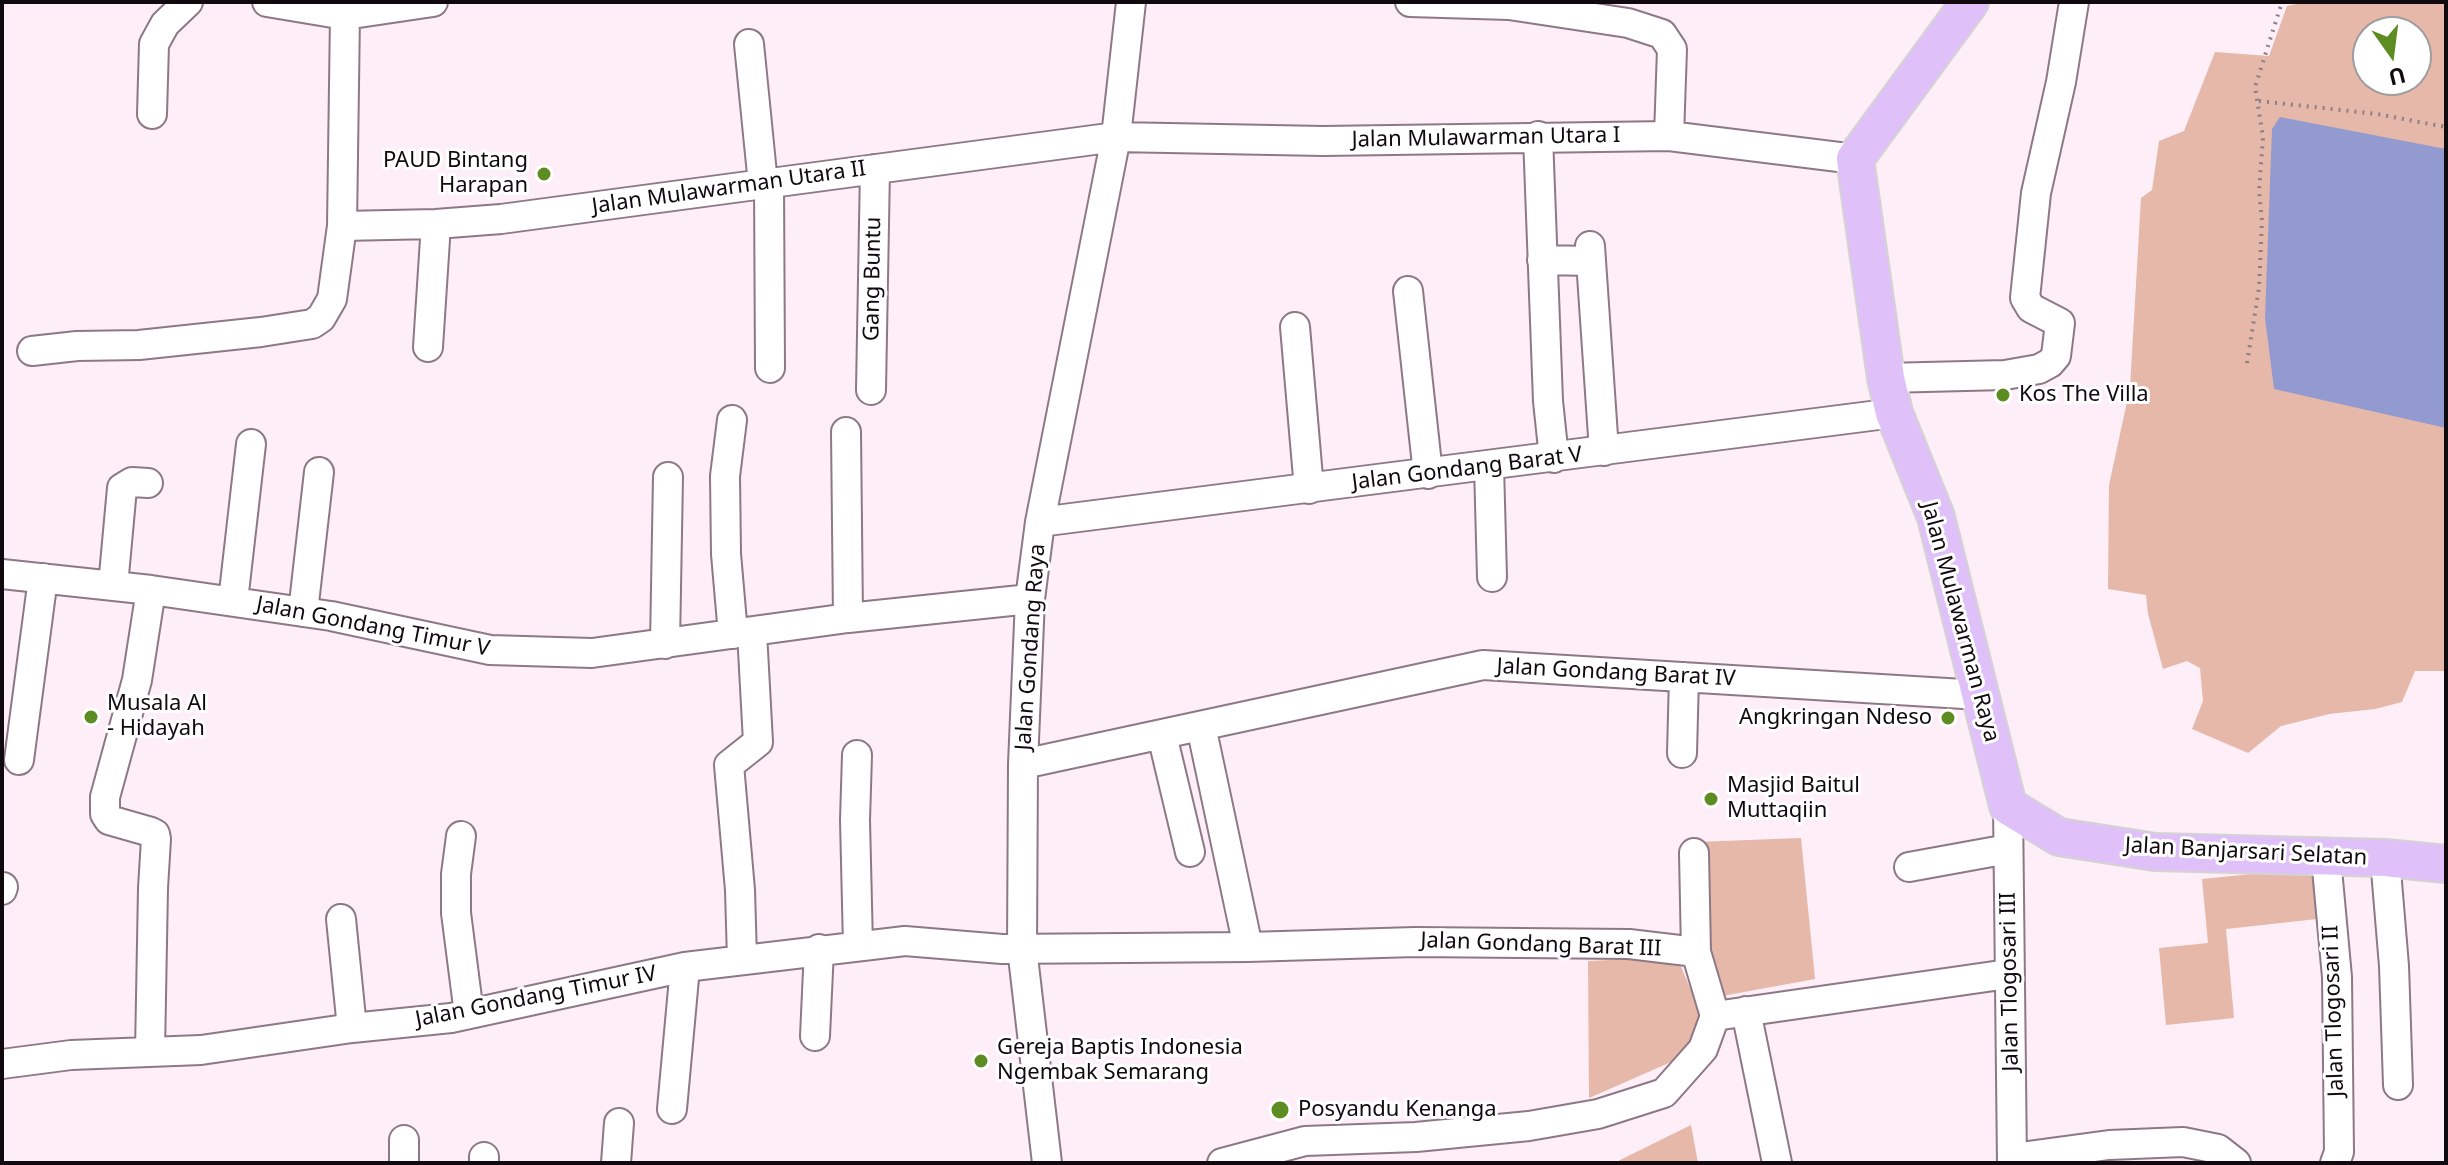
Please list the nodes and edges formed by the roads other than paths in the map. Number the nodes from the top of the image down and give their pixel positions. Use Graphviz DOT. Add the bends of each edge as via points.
graph roads {
  1 [pos="188,2"];
  2 [pos="267,2"];
  3 [pos="433,2"];
  4 [pos="1131,2"];
  5 [pos="1410,2"];
  6 [pos="1970,2"];
  7 [pos="2074,2"];
  8 [pos="1630,12"];
  9 [pos="345,15"];
  10 [pos="749,44"];
  11 [pos="152,114"];
  12 [pos="1538,136"];
  13 [pos="1669,136"];
  14 [pos="1116,137"];
  15 [pos="1855,159"];
  16 [pos="875,169"];
  17 [pos="766,183"];
  18 [pos="436,224"];
  19 [pos="342,226"];
  20 [pos="1542,260"];
  21 [pos="1408,291"];
  22 [pos="1295,327"];
  23 [pos="428,347"];
  24 [pos="32,351"];
  25 [pos="770,368"];
  26 [pos="1886,378"];
  27 [pos="871,390"];
  28 [pos="1894,413"];
  29 [pos="732,420"];
  30 [pos="846,432"];
  31 [pos="251,444"];
  32 [pos="1604,451"];
  33 [pos="1554,458"];
  34 [pos="1489,466"];
  35 [pos="319,472"];
  36 [pos="1428,474"];
  37 [pos="668,477"];
  38 [pos="148,483"];
  39 [pos="1309,489"];
  40 [pos="1040,522"];
  41 [pos="2,574"];
  42 [pos="1492,577"];
  43 [pos="43,578"];
  44 [pos="113,586"];
  45 [pos="151,590"];
  46 [pos="1030,599"];
  47 [pos="233,601"];
  48 [pos="303,612"];
  49 [pos="848,618"];
  50 [pos="742,633"];
  51 [pos="665,644"];
  52 [pos="1684,677"];
  53 [pos="1980,695"];
  54 [pos="1201,726"];
  55 [pos="1162,735"];
  56 [pos="1682,753"];
  57 [pos="857,755"];
  58 [pos="19,760"];
  59 [pos="1023,764"];
  60 [pos="2008,806"];
  61 [pos="461,836"];
  62 [pos="2008,849"];
  63 [pos="1190,852"];
  64 [pos="1694,853"];
  65 [pos="2326,858"];
  66 [pos="2385,858"];
  67 [pos="2446,864"];
  68 [pos="1909,867"];
  69 [pos="341,919"];
  70 [pos="858,946"];
  71 [pos="1248,947"];
  72 [pos="1022,948"];
  73 [pos="819,949"];
  74 [pos="1696,952"];
  75 [pos="742,959"];
  76 [pos="685,967"];
  77 [pos="2008,974"];
  78 [pos="1746,1011"];
  79 [pos="469,1014"];
  80 [pos="1715,1016"];
  81 [pos="352,1028"];
  82 [pos="815,1036"];
  83 [pos="150,1052"];
  84 [pos="2,1064"];
  85 [pos="2398,1085"];
  86 [pos="672,1109"];
  87 [pos="619,1123"];
  88 [pos="2181,1152"];
  89 [pos="2012,1161"];
  90 [pos="616,1163"];
  91 [pos="1047,1163"];
  92 [pos="1222,1163"];
  93 [pos="1777,1163"];
  94 [pos="2236,1163"];
  95 [pos="2335,1163"];
  1 -- 11 [label="street" via="165,24 154,44"];
  2 -- 9 [label="street"];
  3 -- 9 [label="street"];
  4 -- 14 [label="street, Jalan Gondang Raya"];
  5 -- 8 [label="street"];
  6 -- 15 [label="main road"];
  7 -- 26 [label="street" via="2036,193 2025,298 2031,308 2060,323 2056,356 2039,369 2005,375"];
  8 -- 13 [label="street" via="1662,34 1672,49"];
  9 -- 19 [label="street"];
  10 -- 17 [label="street"];
  12 -- 13 [label="street, Jalan Mulawarman Utara I"];
  12 -- 14 [label="street, Jalan Mulawarman Utara I" via="1323,141"];
  12 -- 20 [label="street"];
  13 -- 15 [label="street, Jalan Mulawarman Utara I"];
  14 -- 16 [label="street, Jalan Mulawarman Utara II"];
  14 -- 40 [label="street, Jalan Gondang Raya"];
  15 -- 26 [label="main road, Jalan Mulawarman Raya"];
  16 -- 17 [label="street, Jalan Mulawarman Utara II"];
  16 -- 27 [label="street, Gang Buntu"];
  17 -- 18 [label="street, Jalan Mulawarman Utara II"];
  17 -- 25 [label="street"];
  18 -- 19 [label="street, Jalan Mulawarman Utara II"];
  18 -- 23 [label="street"];
  19 -- 24 [label="street" via="332,299 328,311 312,324 139,345"];
  20 -- 32 [label="street" via="1590,253"];
  20 -- 33 [label="street"];
  21 -- 36 [label="street"];
  22 -- 39 [label="street"];
  26 -- 28 [label="main road, Jalan Mulawarman Raya"];
  28 -- 32 [label="street, Jalan Gondang Barat V"];
  28 -- 53 [label="main road, Jalan Mulawarman Raya" via="1936,517"];
  29 -- 50 [label="street" via="725,476 726,554"];
  30 -- 49 [label="street"];
  31 -- 47 [label="street"];
  32 -- 33 [label="street, Jalan Gondang Barat V"];
  33 -- 34 [label="street, Jalan Gondang Barat V"];
  34 -- 36 [label="street, Jalan Gondang Barat V"];
  34 -- 42 [label="street"];
  35 -- 48 [label="street"];
  36 -- 39 [label="street, Jalan Gondang Barat V"];
  37 -- 51 [label="street"];
  38 -- 44 [label="street" via="132,482 122,488"];
  39 -- 40 [label="street, Jalan Gondang Barat V"];
  40 -- 46 [label="street, Jalan Gondang Raya"];
  41 -- 43 [label="street, Jalan Gondang Timur V"];
  43 -- 44 [label="street, Jalan Gondang Timur V"];
  43 -- 58 [label="street"];
  44 -- 45 [label="street, Jalan Gondang Timur V"];
  45 -- 47 [label="street, Jalan Gondang Timur V"];
  45 -- 83 [label="street" via="137,680 105,797 106,818 151,832 156,839"];
  46 -- 49 [label="street, Jalan Gondang Timur V"];
  46 -- 59 [label="street, Jalan Gondang Raya"];
  47 -- 48 [label="street, Jalan Gondang Timur V"];
  48 -- 51 [label="street, Jalan Gondang Timur V" via="490,650 592,653"];
  49 -- 50 [label="street, Jalan Gondang Timur V"];
  50 -- 51 [label="street, Jalan Gondang Timur V"];
  50 -- 75 [label="street" via="758,742 729,765"];
  52 -- 53 [label="street, Jalan Gondang Barat IV"];
  52 -- 54 [label="street, Jalan Gondang Barat IV" via="1483,665"];
  52 -- 56 [label="street"];
  53 -- 60 [label="main road, Jalan Mulawarman Raya"];
  54 -- 55 [label="street, Jalan Gondang Barat IV"];
  54 -- 71 [label="street"];
  55 -- 59 [label="street, Jalan Gondang Barat IV"];
  55 -- 63 [label="street"];
  57 -- 70 [label="street"];
  59 -- 72 [label="street, Jalan Gondang Raya"];
  60 -- 62 [label="street, Jalan Tlogosari III"];
  60 -- 65 [label="main road, Jalan Banjarsari Selatan" via="2059,837 2155,852"];
  61 -- 79 [label="street" via="456,913"];
  62 -- 68 [label="street"];
  62 -- 77 [label="street, Jalan Tlogosari III"];
  64 -- 74 [label="street"];
  65 -- 66 [label="main road, Jalan Banjarsari Selatan"];
  65 -- 95 [label="street, Jalan Tlogosari II" via="2337,977"];
  66 -- 67 [label="main road, Jalan Banjarsari Selatan"];
  66 -- 85 [label="street"];
  69 -- 81 [label="street"];
  70 -- 72 [label="street, Jalan Gondang Timur IV" via="905,941"];
  70 -- 73 [label="street, Jalan Gondang Timur IV"];
  71 -- 72 [label="street, Jalan Gondang Barat III"];
  71 -- 74 [label="street, Jalan Gondang Barat III" via="1614,943"];
  72 -- 91 [label="street, Jalan Gondang Raya"];
  73 -- 75 [label="street, Jalan Gondang Timur IV"];
  73 -- 82 [label="street"];
  74 -- 80 [label="street"];
  75 -- 76 [label="street, Jalan Gondang Timur IV"];
  76 -- 79 [label="street, Jalan Gondang Timur IV"];
  76 -- 86 [label="street"];
  77 -- 78 [label="street"];
  77 -- 89 [label="street, Jalan Tlogosari III"];
  78 -- 80 [label="street"];
  78 -- 93 [label="street"];
  79 -- 81 [label="street, Jalan Gondang Timur IV"];
  80 -- 92 [label="street" via="1703,1049 1664,1093 1598,1114 1416,1137 1305,1141"];
  81 -- 83 [label="street, Jalan Gondang Timur IV" via="201,1050"];
  83 -- 84 [label="street, Jalan Gondang Timur IV"];
  87 -- 90 [label="street"];
  88 -- 89 [label="street" via="2109,1145"];
  88 -- 94 [label="street" via="2218,1149"];
}
